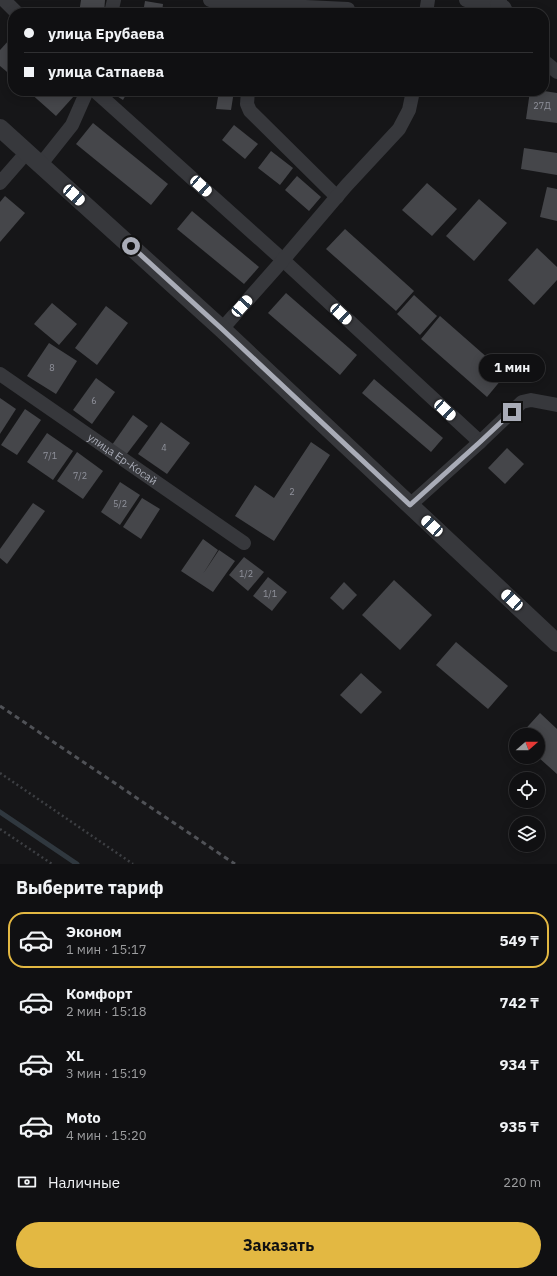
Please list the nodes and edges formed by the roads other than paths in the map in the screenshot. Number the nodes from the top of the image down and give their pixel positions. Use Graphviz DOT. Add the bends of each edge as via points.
graph roads {
  1 [pos="4,0"];
  2 [pos="210,0"];
  3 [pos="466,0"];
  4 [pos="501,6"];
  5 [pos="349,7"];
  6 [pos="12,8"];
  7 [pos="249,8"];
  8 [pos="302,8"];
  9 [pos="549,65"];
  10 [pos="557,72"];
  11 [pos="85,96"];
  12 [pos="101,96"];
  13 [pos="248,96"];
  14 [pos="412,96"];
  15 [pos="0,128"];
  16 [pos="34,158"];
  17 [pos="0,184"];
  18 [pos="337,197"];
  19 [pos="283,260"];
  20 [pos="222,329"];
  21 [pos="0,374"];
  22 [pos="557,405"];
  23 [pos="480,442"];
  24 [pos="410,505"];
  25 [pos="244,543"];
  26 [pos="557,643"];
  1 -- 6 [label="street"];
  2 -- 7 [label="street"];
  3 -- 4 [label="street"];
  5 -- 8 [label="street"];
  9 -- 10 [label="street"];
  11 -- 16 [label="street" via="72,125"];
  12 -- 19 [label="street"];
  13 -- 18 [label="street" via="250,111"];
  14 -- 18 [label="street" via="400,129"];
  15 -- 16 [label="street"];
  16 -- 17 [label="street"];
  16 -- 20 [label="street"];
  18 -- 19 [label="street"];
  19 -- 20 [label="street"];
  19 -- 23 [label="street"];
  20 -- 24 [label="street"];
  21 -- 25 [label="street, улица Ер-Косай"];
  22 -- 23 [label="street" via="531,400 522,402"];
  23 -- 24 [label="street"];
  24 -- 26 [label="street"];
}
